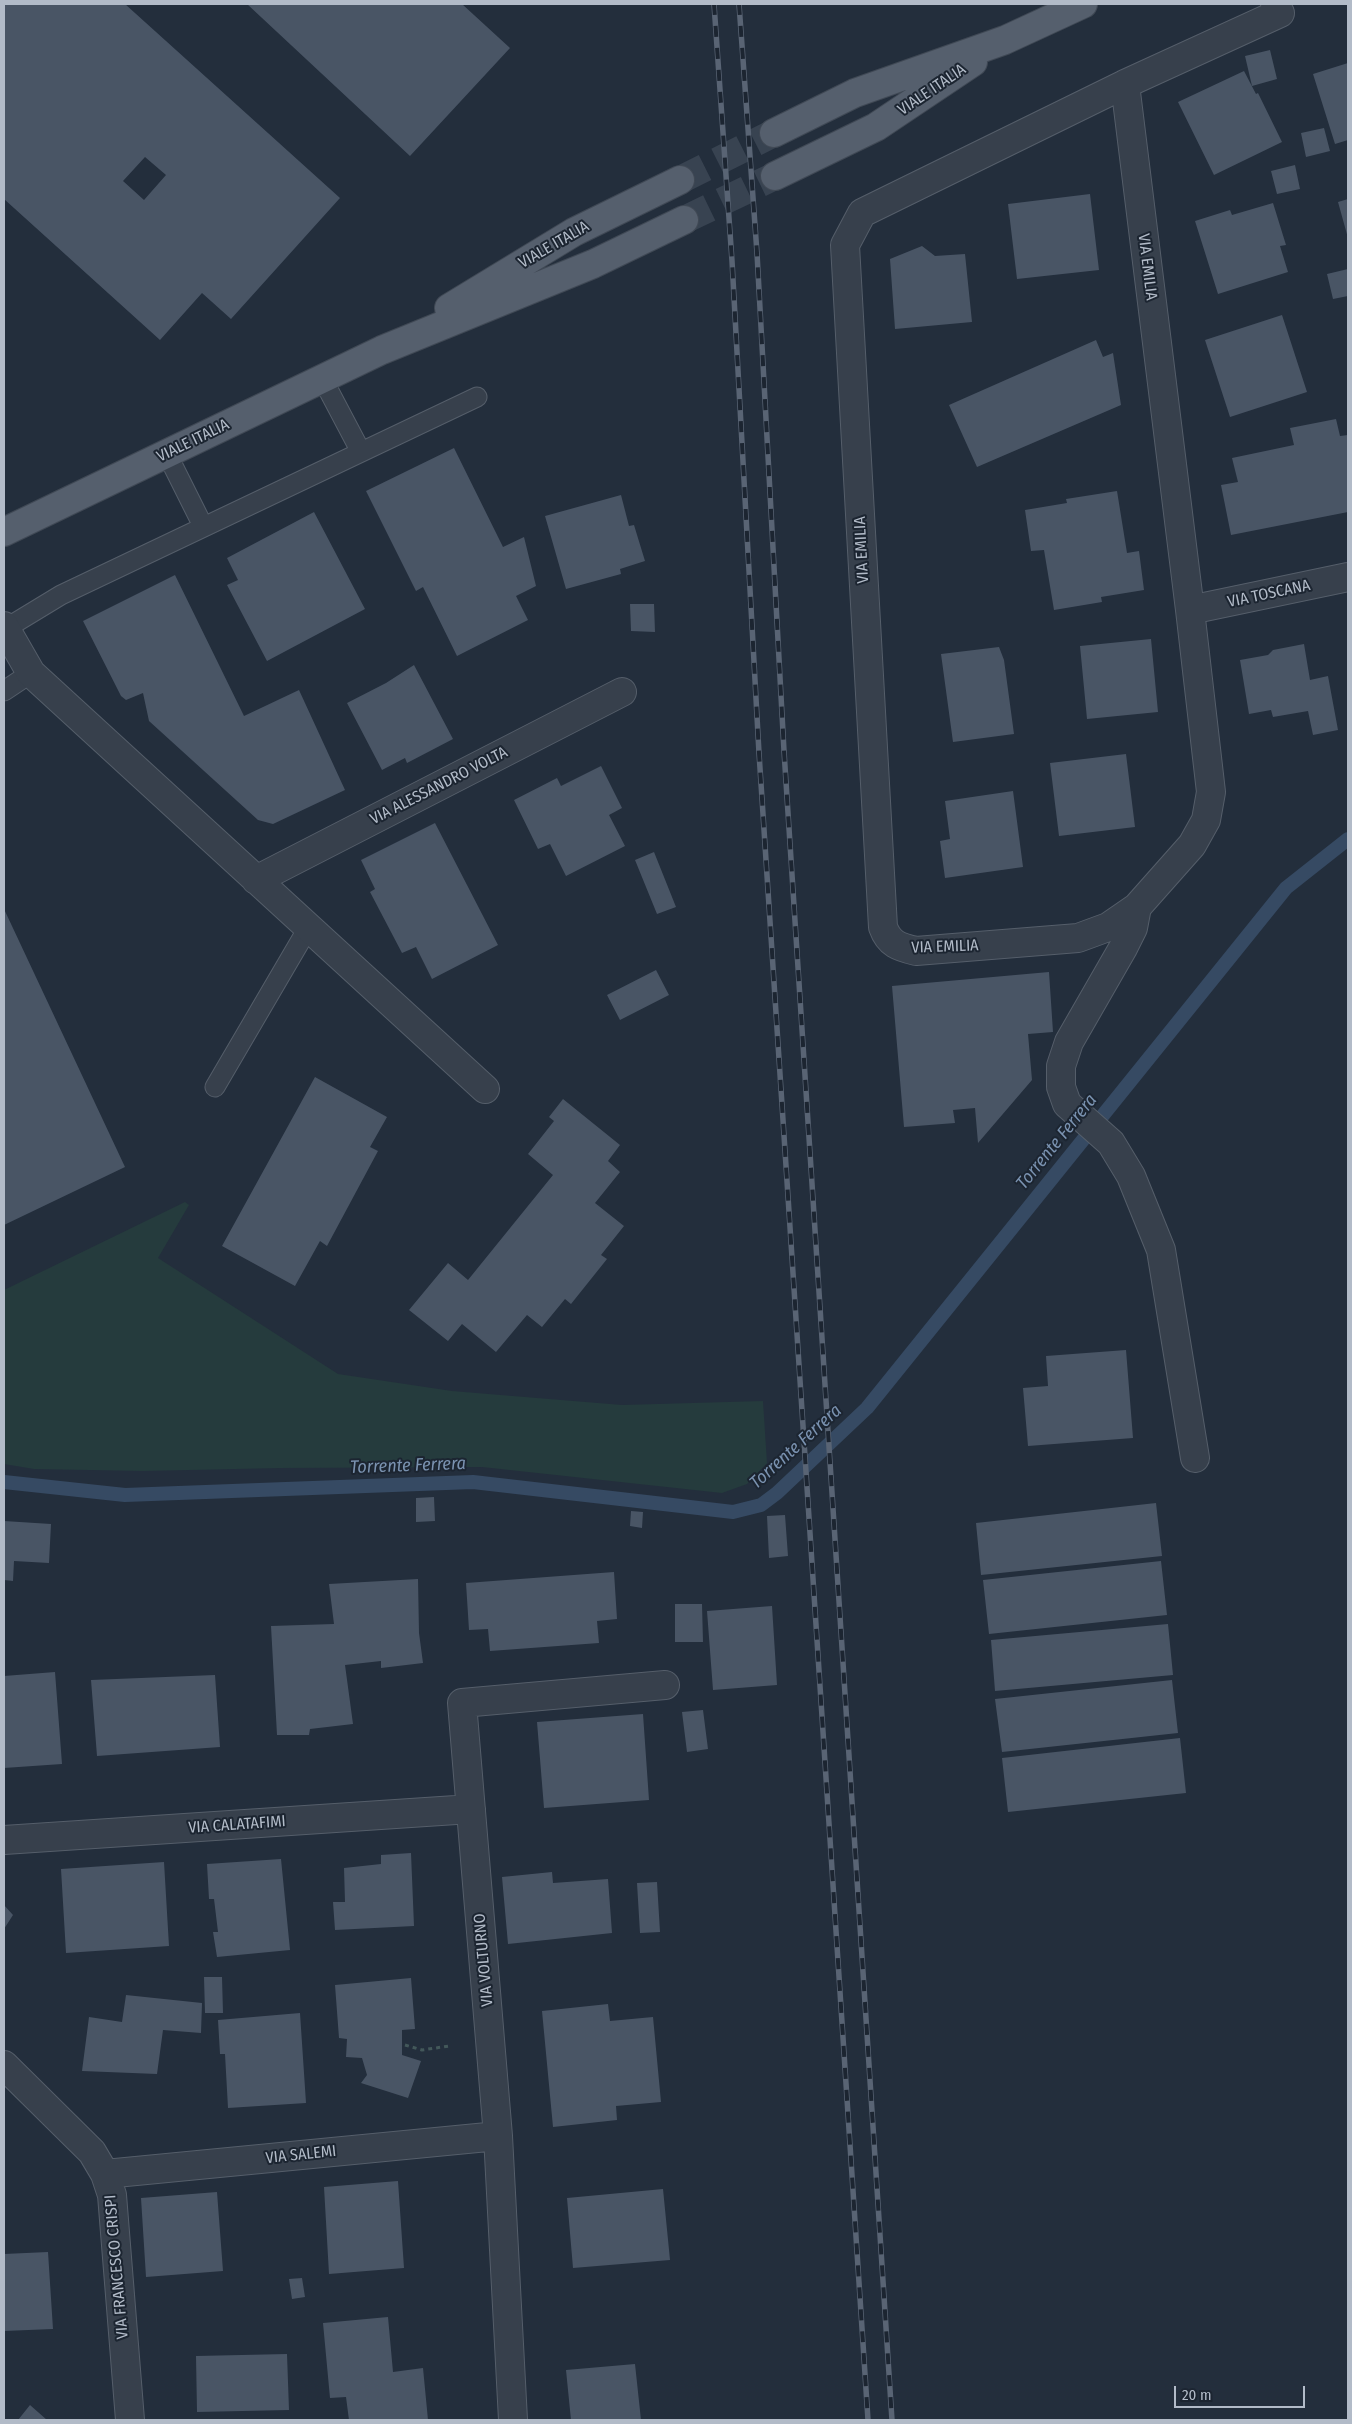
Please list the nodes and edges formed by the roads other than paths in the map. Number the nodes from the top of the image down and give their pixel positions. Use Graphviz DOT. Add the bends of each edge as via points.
graph roads {
  1 [pos="1083,4"];
  2 [pos="1285,7"];
  3 [pos="1005,40"];
  4 [pos="1125,84"];
  5 [pos="774,133"];
  6 [pos="775,176"];
  7 [pos="680,180"];
  8 [pos="684,220"];
  9 [pos="382,350"];
  10 [pos="322,378"];
  11 [pos="477,398"];
  12 [pos="361,452"];
  13 [pos="167,454"];
  14 [pos="203,526"];
  15 [pos="4,533"];
  16 [pos="1348,577"];
  17 [pos="1190,610"];
  18 [pos="4,628"];
  19 [pos="4,661"];
  20 [pos="4,670"];
  21 [pos="31,673"];
  22 [pos="4,691"];
  23 [pos="622,692"];
  24 [pos="256,880"];
  25 [pos="1138,907"];
  26 [pos="308,928"];
  27 [pos="215,1087"];
  28 [pos="485,1088"];
  29 [pos="1195,1458"];
  30 [pos="665,1685"];
  31 [pos="471,1809"];
  32 [pos="4,1840"];
  33 [pos="4,2065"];
  34 [pos="498,2136"];
  35 [pos="105,2174"];
  36 [pos="130,2420"];
  37 [pos="513,2420"];
  1 -- 3 [label="main road, VIALE ITALIA"];
  2 -- 4 [label="street, VIA EMILIA"];
  3 -- 5 [label="main road, VIALE ITALIA" via="855,93"];
  3 -- 6 [label="main road, VIALE ITALIA" via="876,127"];
  4 -- 17 [label="street, VIA EMILIA"];
  4 -- 25 [label="street, VIA EMILIA" via="862,213 845,245 883,927 887,938 898,947 916,951 1078,938 1108,927"];
  7 -- 9 [label="main road, VIALE ITALIA" via="574,232"];
  8 -- 9 [label="main road, VIALE ITALIA" via="593,264"];
  9 -- 10 [label="main road, VIALE ITALIA"];
  10 -- 12 [label="lane"];
  10 -- 13 [label="main road, VIALE ITALIA"];
  11 -- 12 [label="lane"];
  12 -- 14 [label="lane"];
  13 -- 14 [label="lane"];
  13 -- 15 [label="main road, VIALE ITALIA"];
  14 -- 18 [label="lane"];
  16 -- 17 [label="street, VIA TOSCANA"];
  17 -- 25 [label="street, VIA EMILIA" via="1210,792 1206,820 1192,845"];
  18 -- 21 [label="street"];
  19 -- 21 [label="street"];
  20 -- 21 [label="street"];
  21 -- 22 [label="lane"];
  21 -- 24 [label="street"];
  23 -- 24 [label="street, VIA ALESSANDRO VOLTA"];
  24 -- 26 [label="street"];
  25 -- 29 [label="street" via="1123,948 1069,1042 1061,1066 1061,1087 1067,1104 1111,1144 1131,1176 1161,1250"];
  26 -- 27 [label="lane"];
  26 -- 28 [label="street"];
  30 -- 31 [label="street, VIA VOLTURNO" via="462,1703"];
  31 -- 32 [label="street, VIA CALATAFIMI"];
  31 -- 34 [label="street, VIA VOLTURNO"];
  33 -- 35 [label="street, VIA FRANCESCO CRISPI" via="92,2152"];
  34 -- 35 [label="street, VIA SALEMI"];
  34 -- 37 [label="street, VIA VOLTURNO"];
  35 -- 36 [label="street, VIA FRANCESCO CRISPI" via="112,2196"];
}
